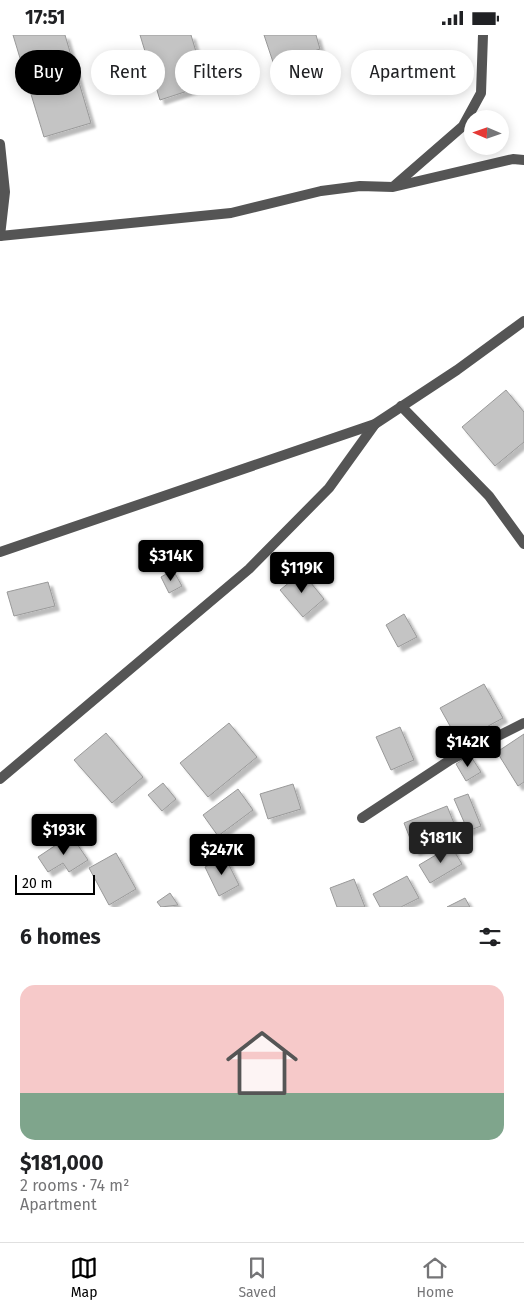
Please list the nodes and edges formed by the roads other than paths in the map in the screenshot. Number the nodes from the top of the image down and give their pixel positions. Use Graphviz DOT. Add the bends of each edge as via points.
graph roads {
  1 [pos="483,35"];
  2 [pos="0,144"];
  3 [pos="524,160"];
  4 [pos="393,187"];
  5 [pos="0,236"];
  6 [pos="524,321"];
  7 [pos="402,406"];
  8 [pos="375,424"];
  9 [pos="524,543"];
  10 [pos="0,552"];
  11 [pos="524,723"];
  12 [pos="0,779"];
  13 [pos="362,818"];
  1 -- 4 [label="street" via="481,93 463,126"];
  2 -- 5 [label="street" via="5,192"];
  3 -- 4 [label="street" via="513,159"];
  4 -- 5 [label="street" via="360,186 321,191 231,213"];
  6 -- 7 [label="street"];
  7 -- 8 [label="street"];
  7 -- 9 [label="street" via="489,496"];
  8 -- 10 [label="street"];
  8 -- 12 [label="street" via="328,488 249,569"];
  11 -- 13 [label="street" via="450,760"];
}
